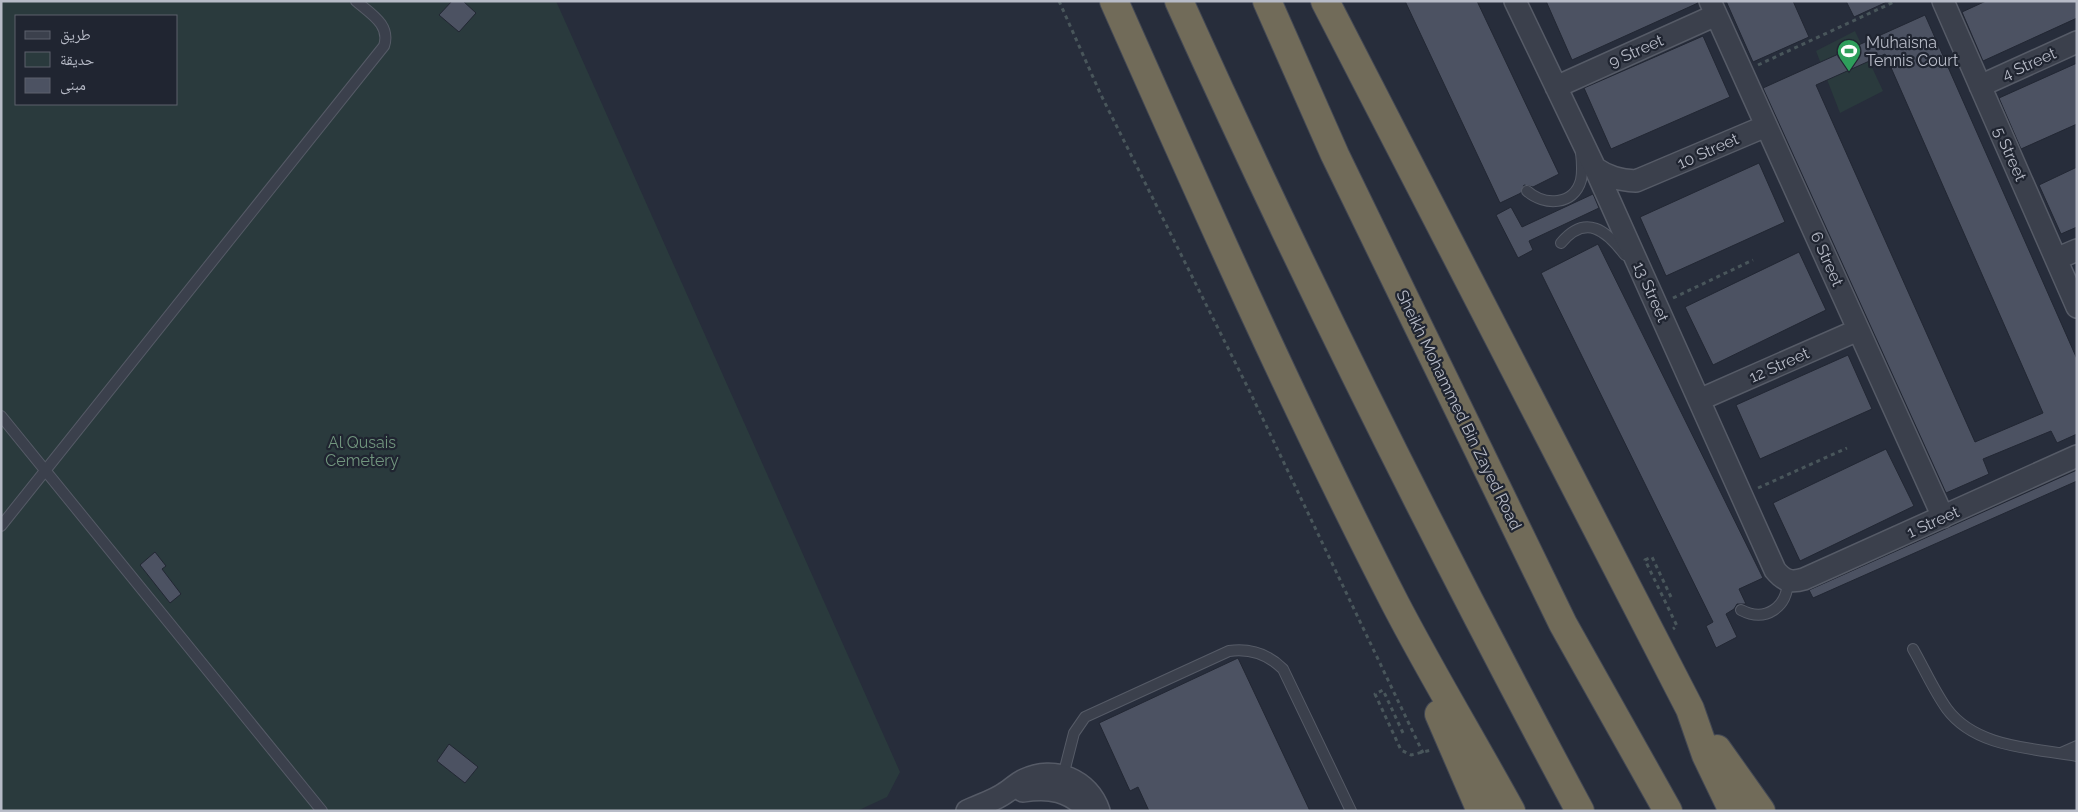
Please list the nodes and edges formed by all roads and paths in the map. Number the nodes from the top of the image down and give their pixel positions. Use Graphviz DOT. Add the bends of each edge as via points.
graph roads {
  1 [pos="356,1"];
  2 [pos="1059,1"];
  3 [pos="1114,1"];
  4 [pos="1179,1"];
  5 [pos="1267,1"];
  6 [pos="1325,1"];
  7 [pos="1515,1"];
  8 [pos="1896,1"];
  9 [pos="1943,1"];
  10 [pos="1713,8"];
  11 [pos="2077,42"];
  12 [pos="1742,72"];
  13 [pos="1980,86"];
  14 [pos="1556,87"];
  15 [pos="1766,126"];
  16 [pos="1581,139"];
  17 [pos="1595,168"];
  18 [pos="1650,176"];
  19 [pos="1527,191"];
  20 [pos="1618,220"];
  21 [pos="1561,243"];
  22 [pos="2077,250"];
  23 [pos="2056,259"];
  24 [pos="1753,260"];
  25 [pos="1646,282"];
  26 [pos="1657,305"];
  27 [pos="2077,307"];
  28 [pos="1858,330"];
  29 [pos="1699,400"];
  30 [pos="1,416"];
  31 [pos="1847,448"];
  32 [pos="2077,456"];
  33 [pos="46,471"];
  34 [pos="1742,495"];
  35 [pos="1943,517"];
  36 [pos="1,526"];
  37 [pos="1788,581"];
  38 [pos="1671,597"];
  39 [pos="1397,606"];
  40 [pos="1741,610"];
  41 [pos="1669,612"];
  42 [pos="1914,649"];
  43 [pos="1690,709"];
  44 [pos="1403,733"];
  45 [pos="1452,744"];
  46 [pos="2077,746"];
  47 [pos="1423,753"];
  48 [pos="2062,753"];
  49 [pos="2077,756"];
  50 [pos="1063,776"];
  51 [pos="1005,794"];
  52 [pos="322,811"];
  53 [pos="967,811"];
  54 [pos="1088,811"];
  55 [pos="1099,811"];
  56 [pos="1351,811"];
  57 [pos="1481,811"];
  58 [pos="1511,811"];
  59 [pos="1580,811"];
  60 [pos="1668,811"];
  61 [pos="1733,811"];
  62 [pos="1761,811"];
  1 -- 33 [label="lane" via="381,23 386,33 384,46"];
  2 -- 47 [label="path" via="1110,113 1250,392"];
  3 -- 39 [label="highway" via="1220,242"];
  4 -- 59 [label="highway" via="1251,161 1379,426 1481,628"];
  5 -- 60 [label="highway, Sheikh Mohammed Bin Zayed Road" via="1335,155 1558,615"];
  6 -- 43 [label="highway"];
  7 -- 14 [label="street, 13 Street"];
  8 -- 12 [label="path"];
  9 -- 13 [label="street, 5 Street"];
  10 -- 12 [label="street, 6 Street"];
  10 -- 14 [label="street, 9 Street"];
  11 -- 13 [label="street, 4 Street"];
  12 -- 15 [label="street, 6 Street"];
  13 -- 23 [label="street, 5 Street"];
  14 -- 16 [label="street, 13 Street"];
  15 -- 18 [label="street, 10 Street"];
  15 -- 28 [label="street, 6 Street"];
  16 -- 17 [label="street, 13 Street"];
  16 -- 19 [label="lane" via="1581,180 1568,198 1546,202"];
  17 -- 18 [label="street, 10 Street" via="1621,180"];
  17 -- 20 [label="street, 13 Street"];
  18 -- 20 [label="street, 10 Street" via="1629,194"];
  20 -- 25 [label="street, 13 Street"];
  21 -- 25 [label="lane" via="1578,229 1600,229 1616,243"];
  22 -- 23 [label="street"];
  23 -- 27 [label="street, 5 Street"];
  24 -- 26 [label="path"];
  25 -- 26 [label="street, 13 Street"];
  26 -- 29 [label="street, 13 Street"];
  28 -- 29 [label="street, 12 Street"];
  28 -- 35 [label="street, 6 Street"];
  29 -- 34 [label="street, 13 Street"];
  30 -- 33 [label="lane"];
  31 -- 34 [label="path"];
  32 -- 35 [label="street, 1 Street"];
  33 -- 36 [label="lane"];
  33 -- 52 [label="lane"];
  34 -- 37 [label="street, 13 Street" via="1775,570"];
  35 -- 37 [label="street, 1 Street" via="1804,579"];
  37 -- 40 [label="lane" via="1788,591 1777,609 1757,615"];
  38 -- 41 [label="path" via="1652,557 1645,560"];
  39 -- 45 [label="highway" via="1412,651"];
  39 -- 58 [label="highway"];
  42 -- 48 [label="lane" via="1947,709 1972,731 2004,744"];
  43 -- 61 [label="highway" via="1706,755"];
  43 -- 62 [label="highway"];
  44 -- 47 [label="path" via="1383,690 1375,694 1401,750 1411,755"];
  45 -- 47 [label="path"];
  45 -- 57 [label="highway"];
  46 -- 48 [label="lane"];
  48 -- 49 [label="lane"];
  50 -- 51 [label="street" via="1034,776"];
  50 -- 55 [label="street" via="1086,788"];
  50 -- 56 [label="lane" via="1074,733 1085,717 1229,652 1248,650 1267,656 1283,669"];
  51 -- 53 [label="street"];
  51 -- 54 [label="street" via="1053,789 1073,797"];
}
